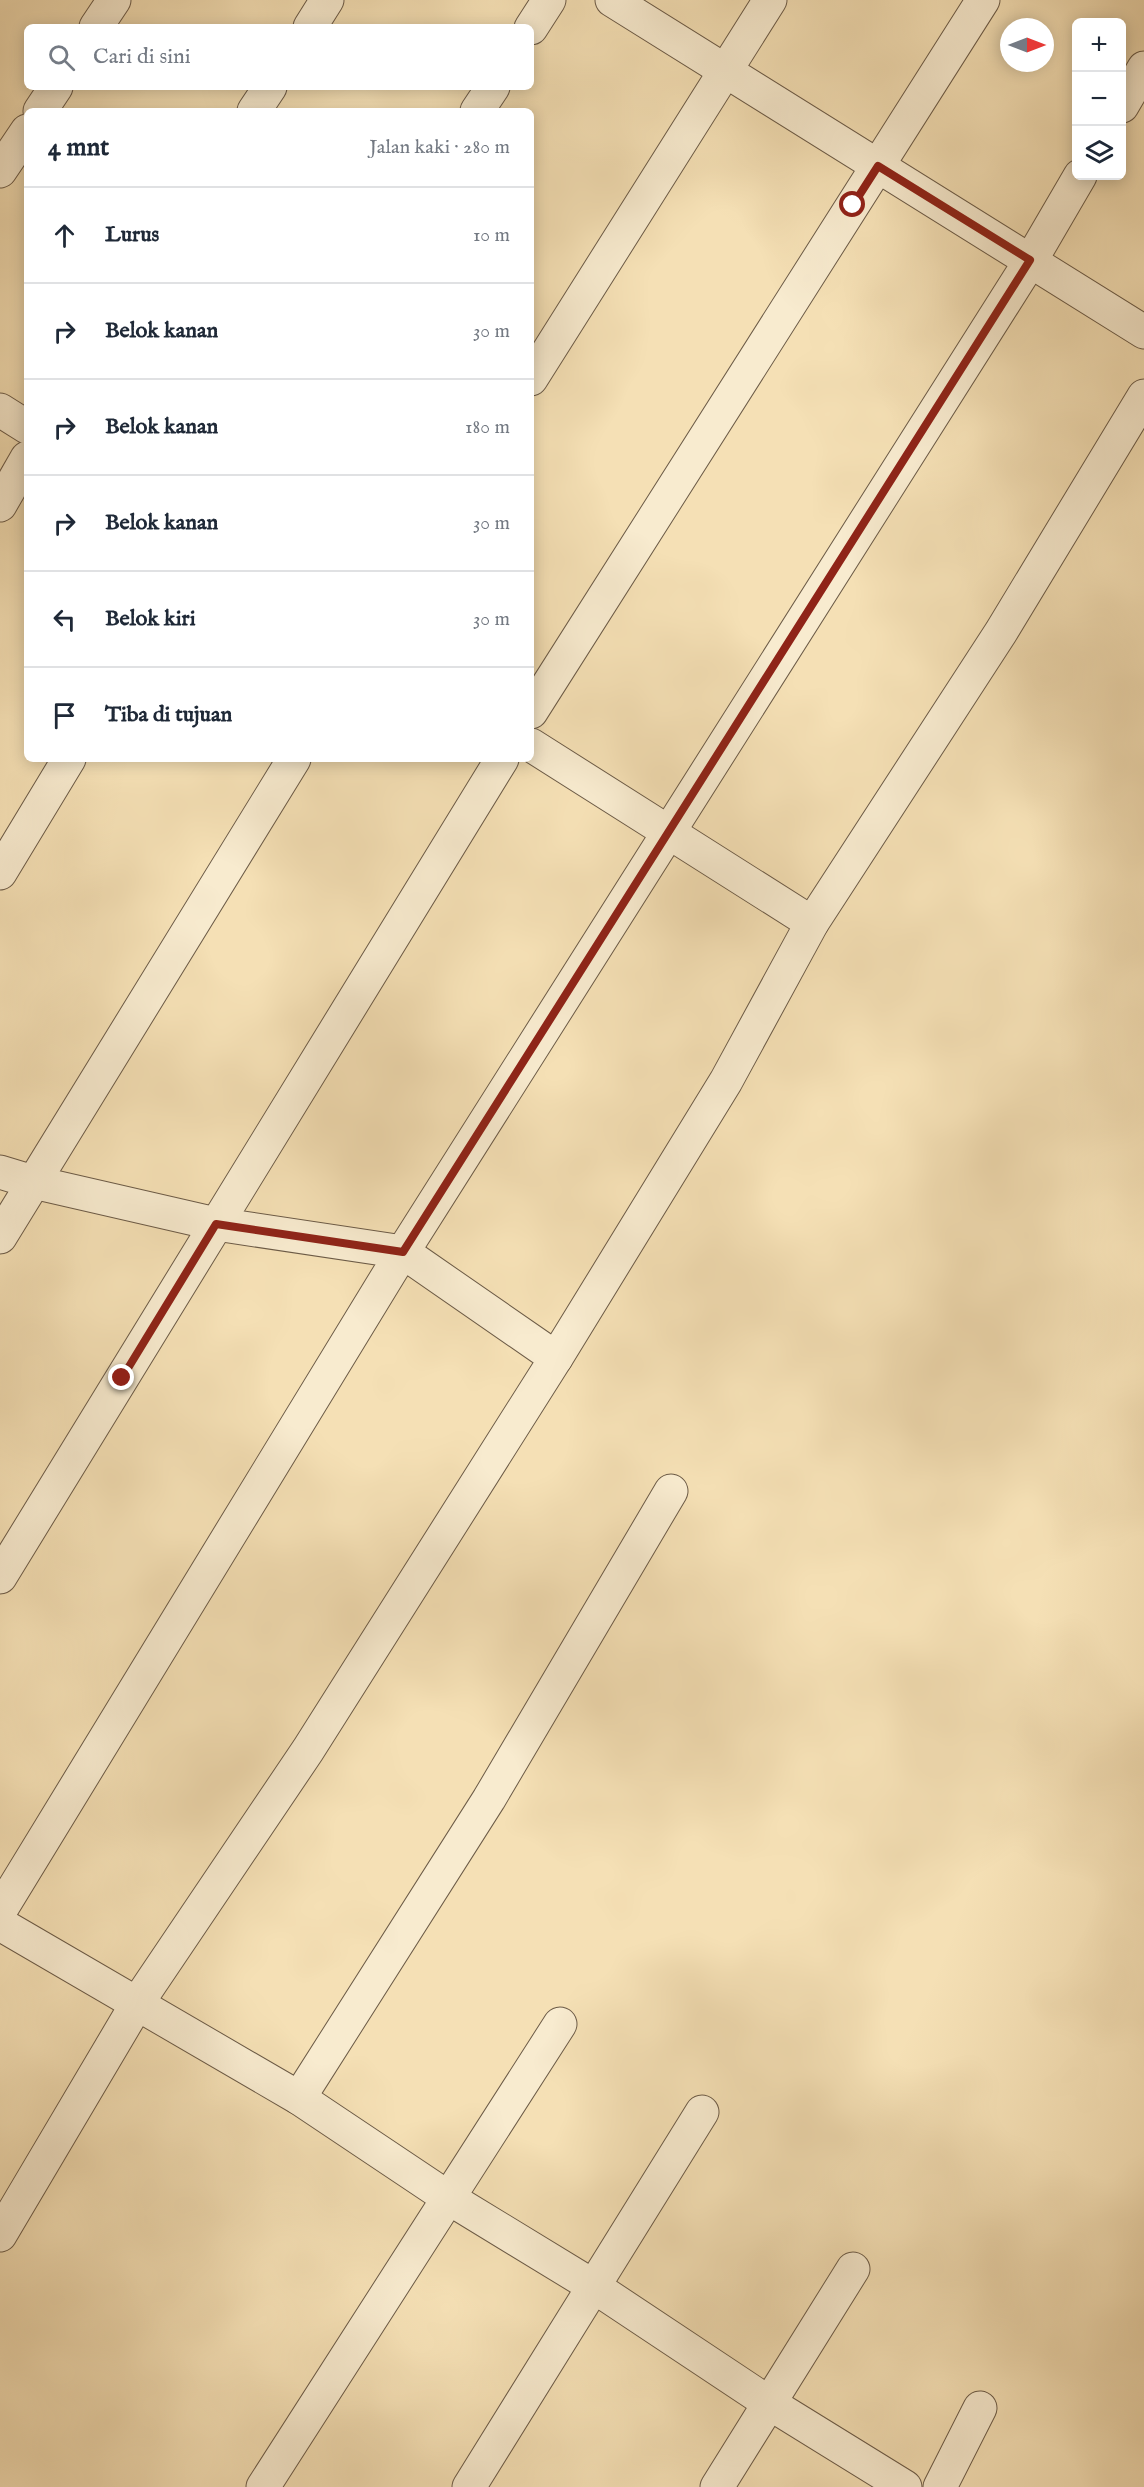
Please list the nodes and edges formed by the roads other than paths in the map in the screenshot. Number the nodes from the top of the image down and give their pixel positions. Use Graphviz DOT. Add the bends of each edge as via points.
graph roads {
  1 [pos="114,0"];
  2 [pos="327,0"];
  3 [pos="549,0"];
  4 [pos="612,0"];
  5 [pos="770,0"];
  6 [pos="983,0"];
  7 [pos="98,24"];
  8 [pos="312,24"];
  9 [pos="534,24"];
  10 [pos="1144,68"];
  11 [pos="726,70"];
  12 [pos="54,90"];
  13 [pos="268,90"];
  14 [pos="491,90"];
  15 [pos="1126,99"];
  16 [pos="42,108"];
  17 [pos="256,108"];
  18 [pos="479,108"];
  19 [pos="24,135"];
  20 [pos="878,166"];
  21 [pos="0,171"];
  22 [pos="1078,180"];
  23 [pos="1030,260"];
  24 [pos="1144,332"];
  25 [pos="534,374"];
  26 [pos="1144,396"];
  27 [pos="0,410"];
  28 [pos="24,425"];
  29 [pos="24,464"];
  30 [pos="0,506"];
  31 [pos="534,707"];
  32 [pos="534,748"];
  33 [pos="67,762"];
  34 [pos="292,762"];
  35 [pos="500,762"];
  36 [pos="670,833"];
  37 [pos="0,873"];
  38 [pos="813,922"];
  39 [pos="0,1172"];
  40 [pos="33,1182"];
  41 [pos="216,1224"];
  42 [pos="0,1237"];
  43 [pos="403,1252"];
  44 [pos="556,1358"];
  45 [pos="671,1491"];
  46 [pos="0,1577"];
  47 [pos="0,1911"];
  48 [pos="0,1924"];
  49 [pos="138,2002"];
  50 [pos="560,2024"];
  51 [pos="299,2098"];
  52 [pos="702,2112"];
  53 [pos="447,2197"];
  54 [pos="0,2235"];
  55 [pos="853,2269"];
  56 [pos="593,2286"];
  57 [pos="770,2403"];
  58 [pos="980,2408"];
  59 [pos="263,2487"];
  60 [pos="469,2487"];
  61 [pos="717,2487"];
  62 [pos="904,2487"];
  63 [pos="940,2487"];
  1 -- 7 [label="street"];
  2 -- 8 [label="street"];
  3 -- 9 [label="street"];
  4 -- 11 [label="street"];
  5 -- 11 [label="street"];
  6 -- 20 [label="street"];
  10 -- 15 [label="street"];
  11 -- 20 [label="street"];
  11 -- 25 [label="street"];
  12 -- 16 [label="street"];
  13 -- 17 [label="street"];
  14 -- 18 [label="street"];
  19 -- 21 [label="street"];
  20 -- 23 [label="street"];
  20 -- 31 [label="street"];
  22 -- 23 [label="street"];
  23 -- 24 [label="street"];
  23 -- 36 [label="street"];
  26 -- 38 [label="street" via="1001,632"];
  27 -- 28 [label="street"];
  29 -- 30 [label="street"];
  32 -- 36 [label="street"];
  33 -- 37 [label="street"];
  34 -- 40 [label="street"];
  35 -- 41 [label="street"];
  36 -- 38 [label="street"];
  36 -- 43 [label="street"];
  38 -- 44 [label="street" via="726,1081"];
  39 -- 40 [label="street"];
  40 -- 41 [label="street"];
  40 -- 42 [label="street"];
  41 -- 43 [label="street"];
  41 -- 46 [label="street"];
  43 -- 44 [label="street"];
  43 -- 47 [label="street"];
  44 -- 49 [label="street" via="308,1750"];
  45 -- 51 [label="street" via="489,1799"];
  48 -- 49 [label="street"];
  49 -- 51 [label="street"];
  49 -- 54 [label="street"];
  50 -- 53 [label="street"];
  51 -- 53 [label="street"];
  52 -- 56 [label="street"];
  53 -- 56 [label="street"];
  53 -- 59 [label="street"];
  55 -- 57 [label="street"];
  56 -- 57 [label="street"];
  56 -- 60 [label="street"];
  57 -- 61 [label="street"];
  57 -- 62 [label="street"];
  58 -- 63 [label="street"];
}
